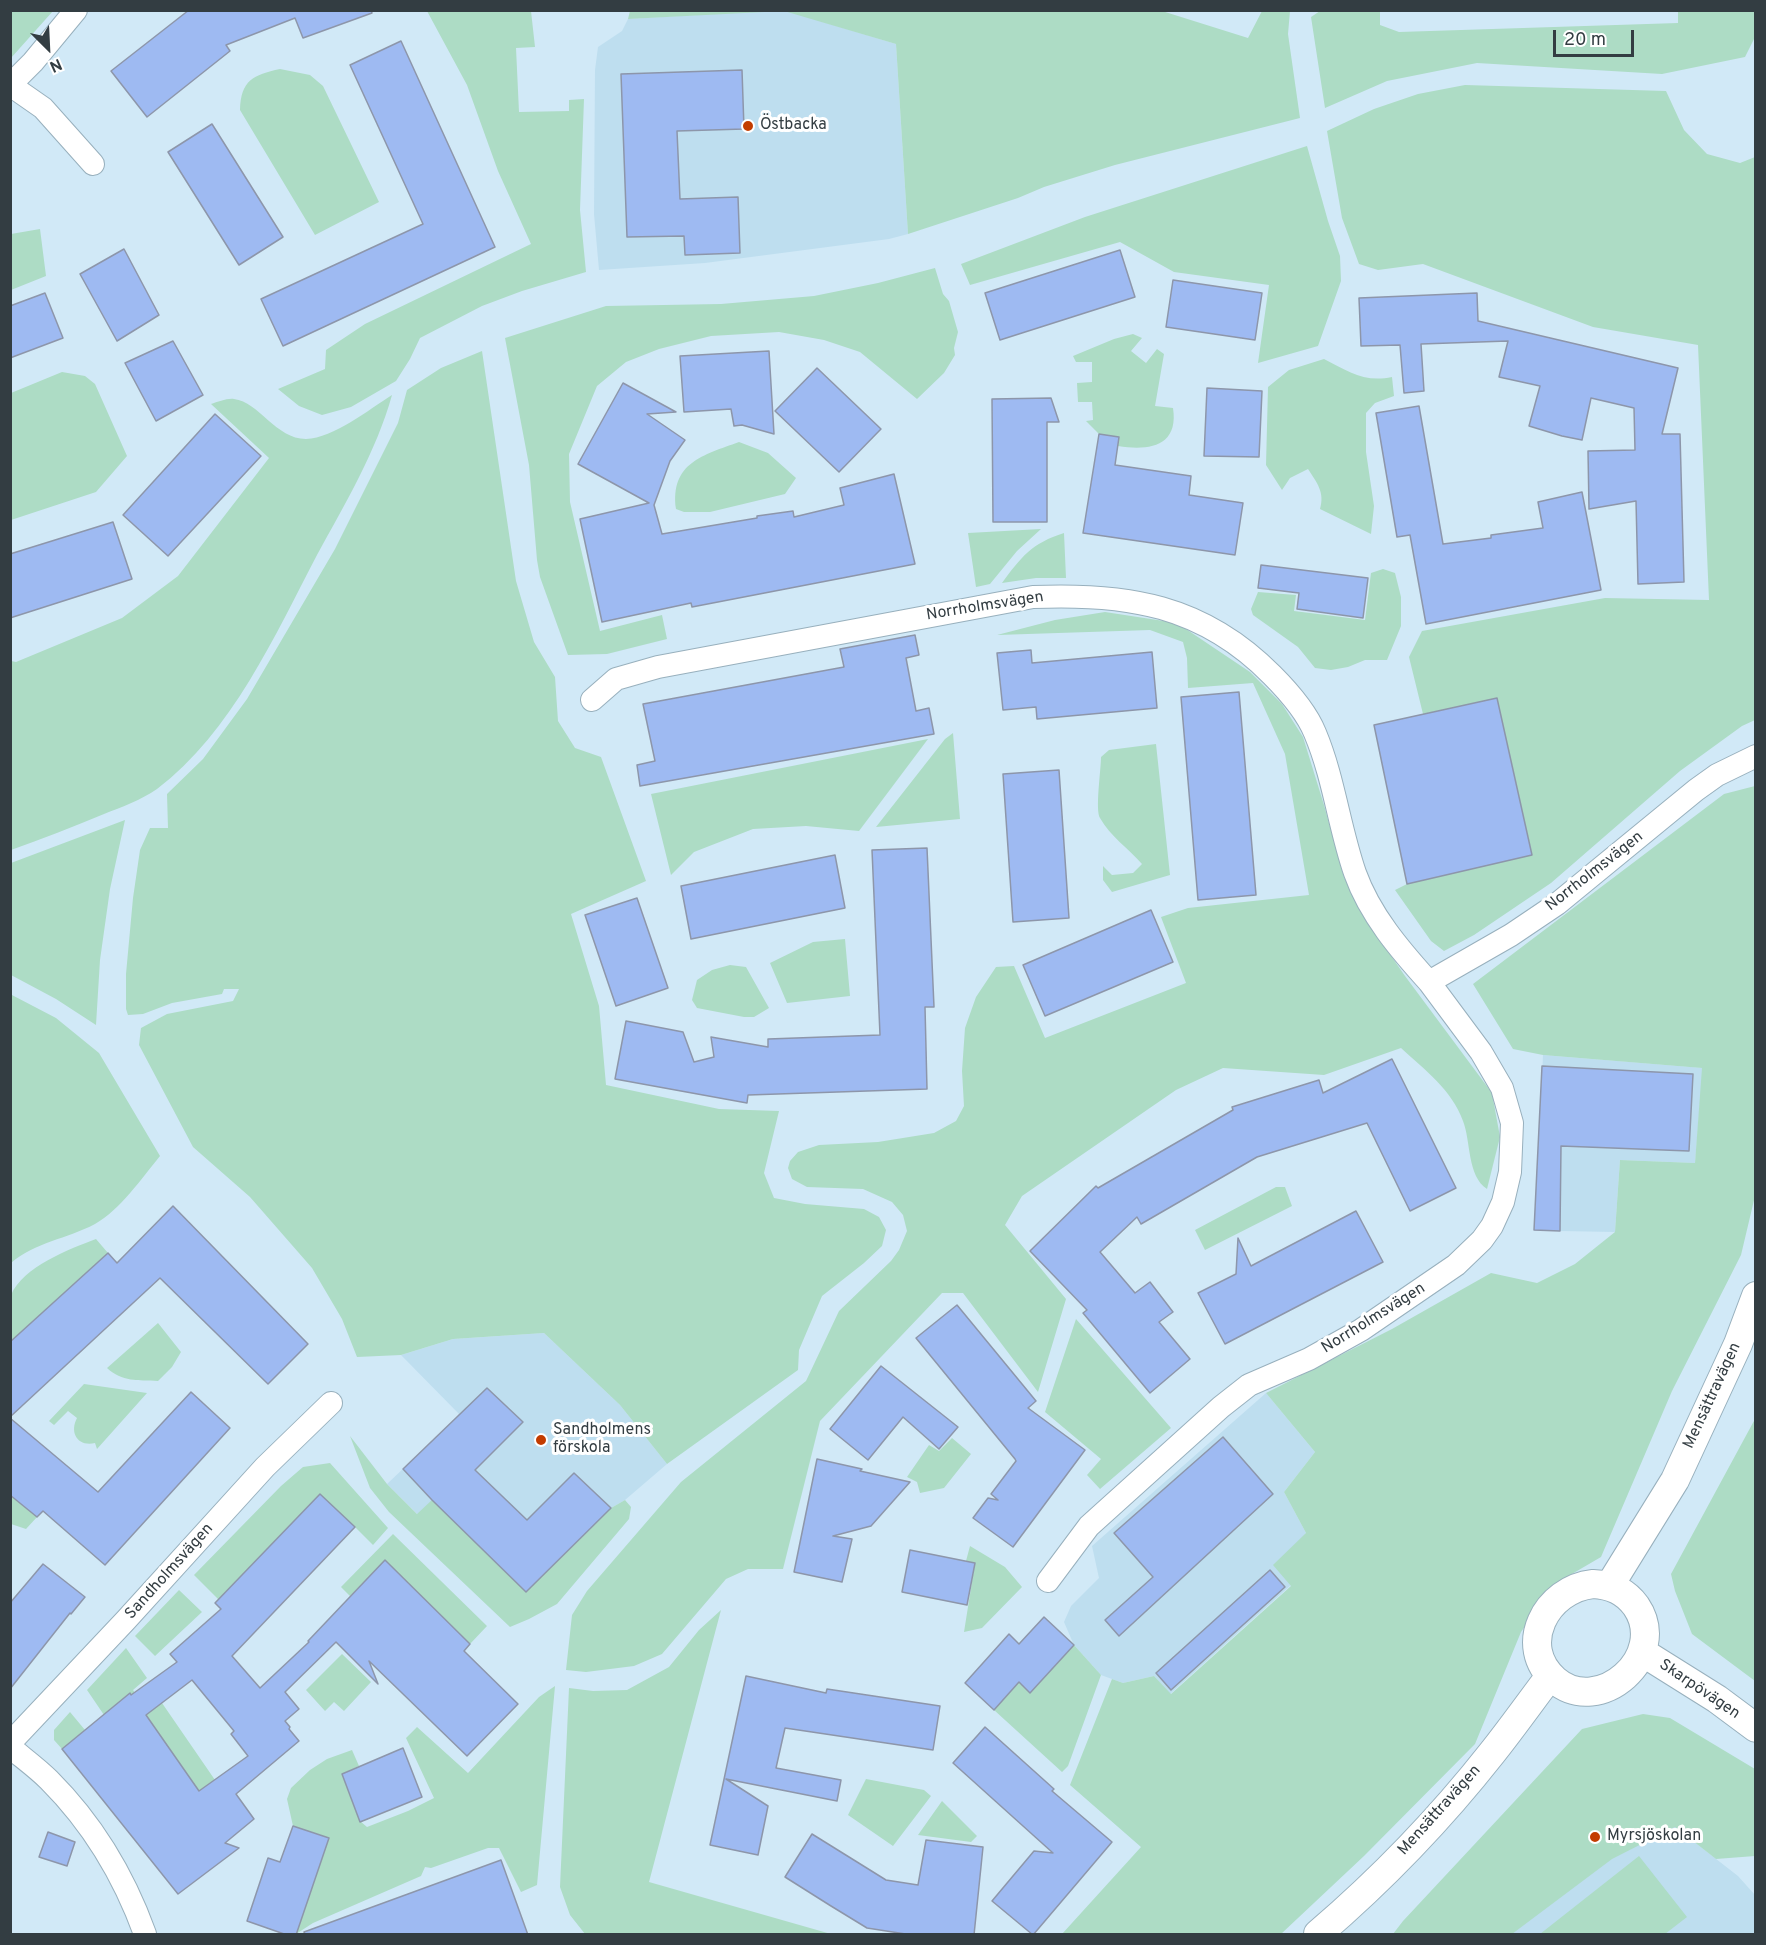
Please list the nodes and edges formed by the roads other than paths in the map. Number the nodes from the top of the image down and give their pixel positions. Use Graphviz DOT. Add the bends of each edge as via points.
graph roads {
  1 [pos="76,10"];
  2 [pos="10,85"];
  3 [pos="93,164"];
  4 [pos="592,700"];
  5 [pos="1755,756"];
  6 [pos="1429,982"];
  7 [pos="1755,1296"];
  8 [pos="331,1403"];
  9 [pos="1048,1581"];
  10 [pos="1610,1586"];
  11 [pos="1642,1653"];
  12 [pos="1550,1676"];
  13 [pos="1755,1728"];
  14 [pos="10,1745"];
  15 [pos="145,1935"];
  16 [pos="1318,1935"];
  1 -- 2 [label="street"];
  2 -- 3 [label="street" via="43,108"];
  4 -- 6 [label="street, Norrholmsvägen" via="616,679 658,666 1033,597 1078,595 1124,599 1162,608 1235,642 1290,693 1315,731 1355,874 1372,909"];
  5 -- 6 [label="street, Norrholmsvägen" via="1696,790 1557,904"];
  6 -- 9 [label="street, Norrholmsvägen" via="1481,1052 1502,1088 1512,1123 1510,1172 1492,1226 1456,1265 1408,1299 1309,1359 1249,1385 1221,1407 1089,1526"];
  7 -- 10 [label="street, Mensättravägen" via="1738,1344 1675,1480"];
  8 -- 14 [label="street, Sandholmsvägen" via="265,1467"];
  10 -- 11 [label="street" via="1627,1596 1639,1612 1646,1634"];
  10 -- 12 [label="street" via="1577,1587 1549,1606 1539,1628 1537,1645"];
  11 -- 12 [label="street" via="1617,1683 1596,1690 1573,1691"];
  11 -- 13 [label="street, Skarpövägen" via="1717,1699"];
  12 -- 16 [label="street, Mensättravägen" via="1447,1807"];
  14 -- 15 [label="street" via="48,1779 87,1823 112,1860"];
}
